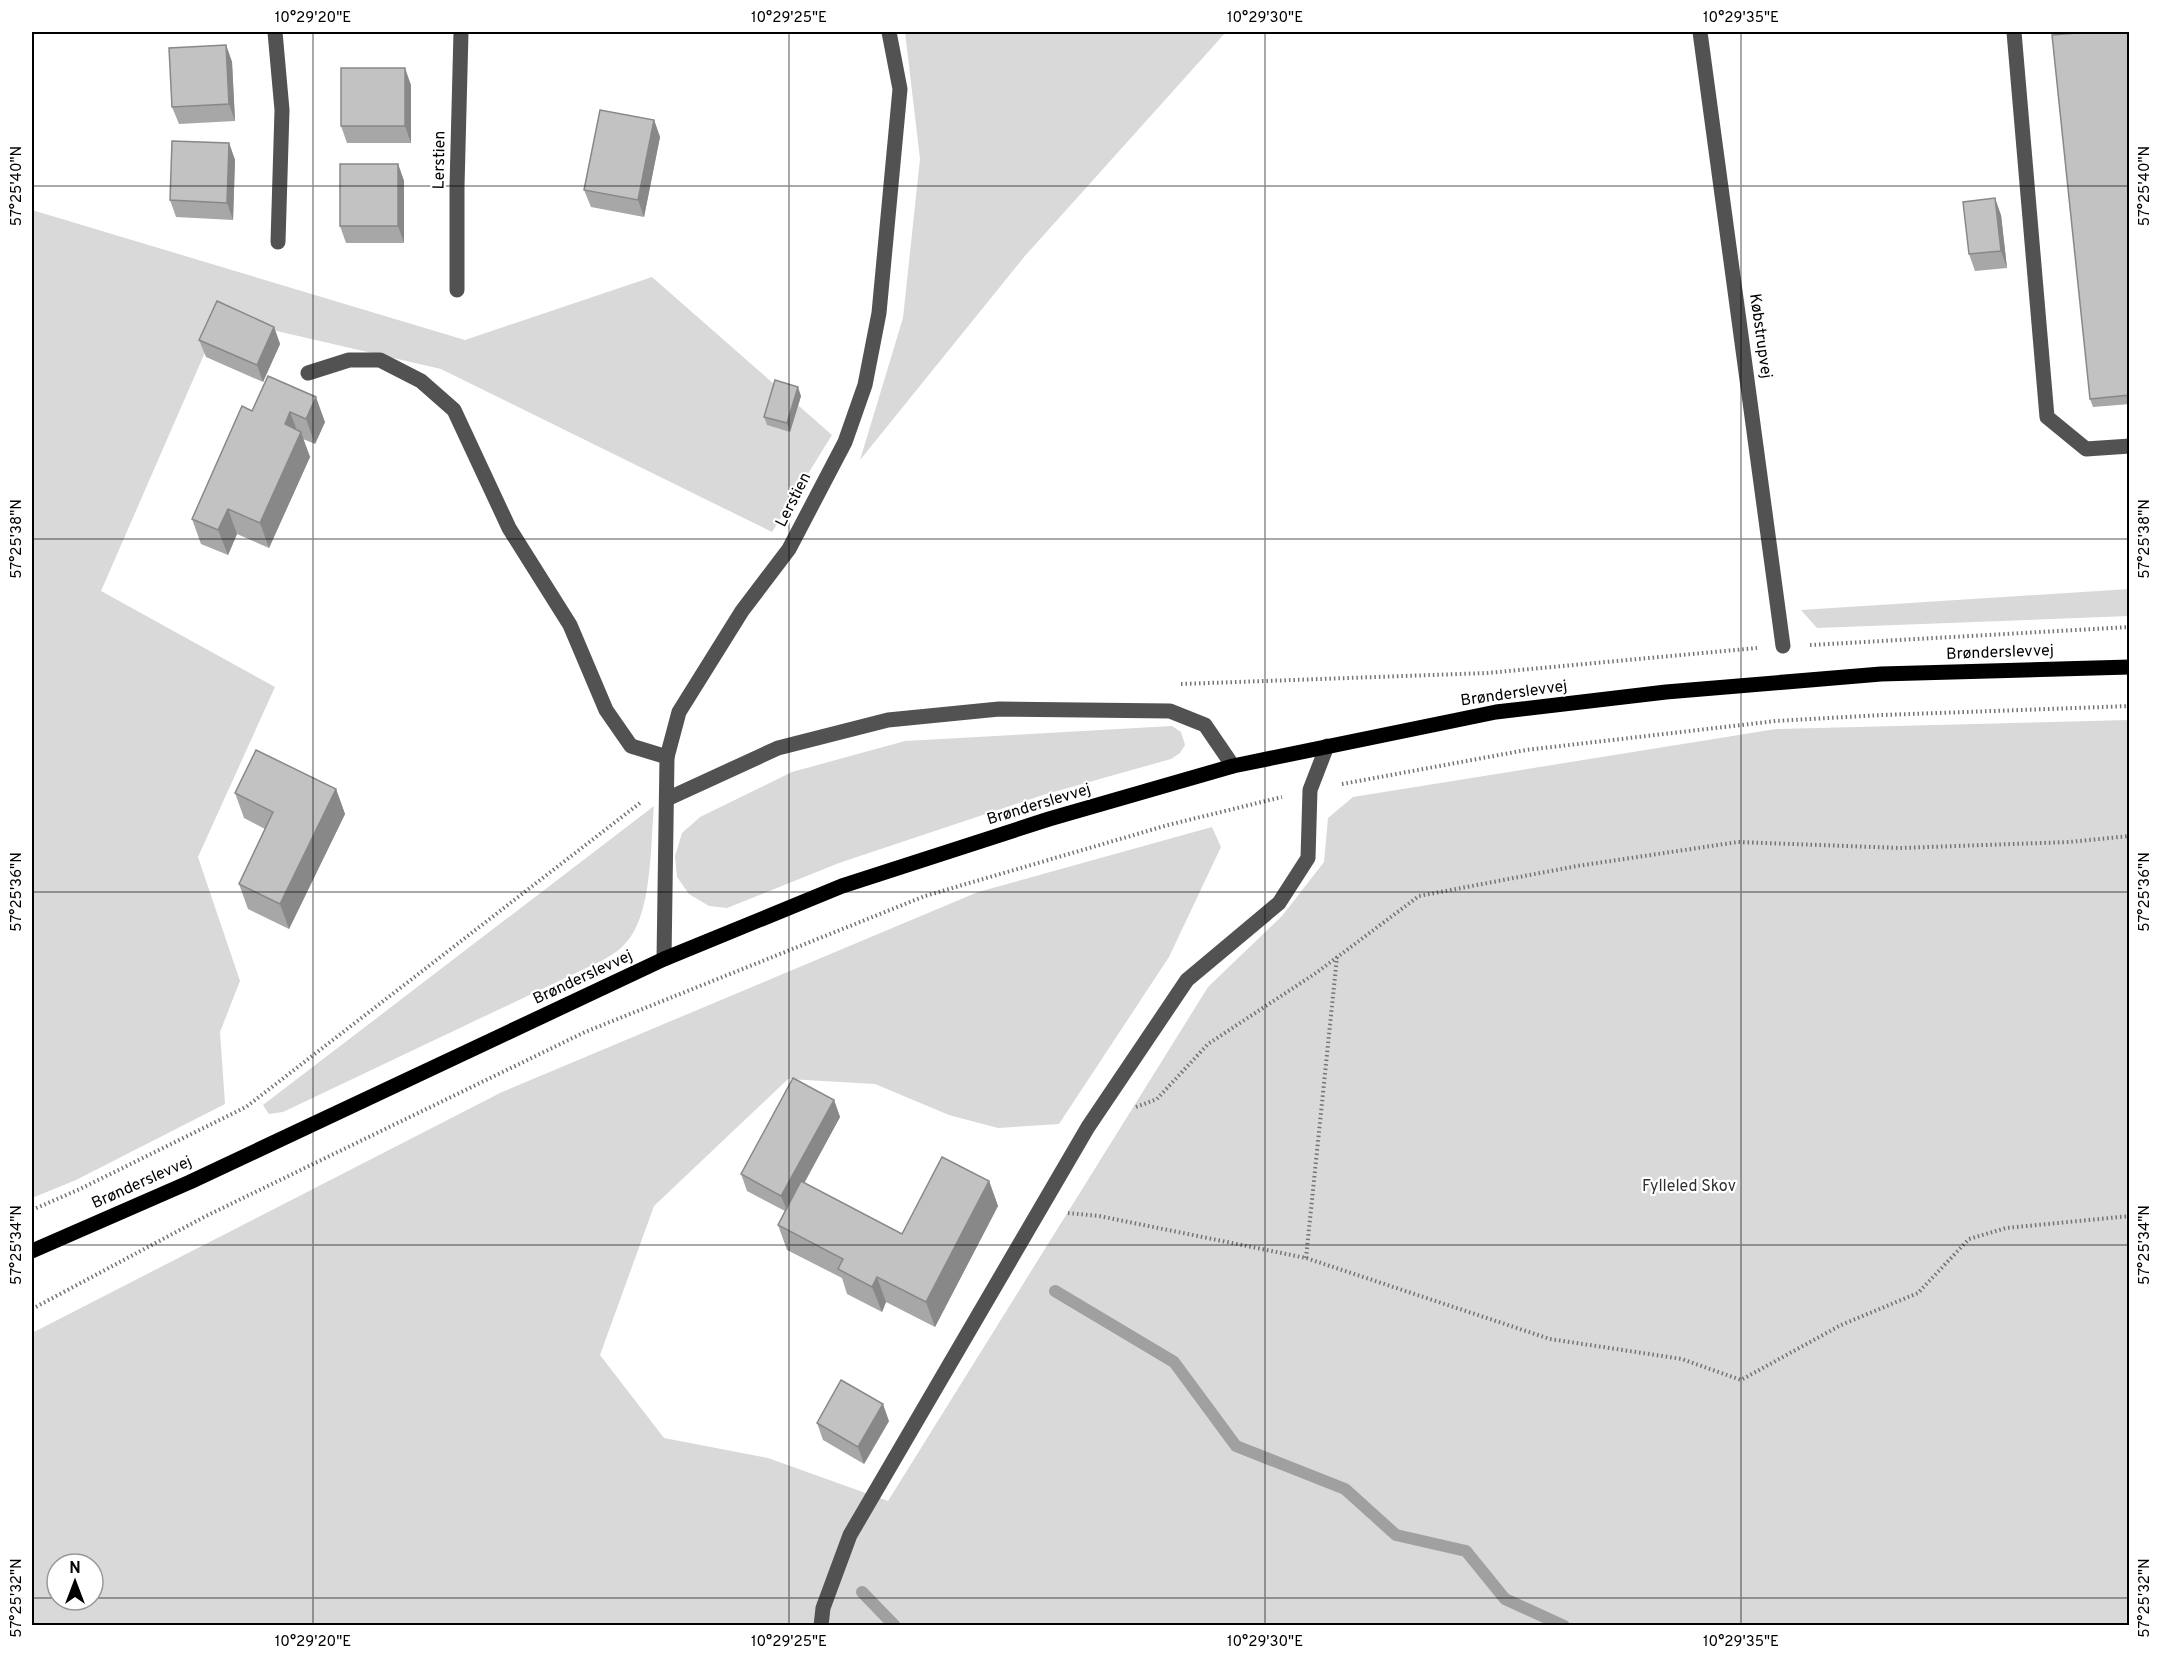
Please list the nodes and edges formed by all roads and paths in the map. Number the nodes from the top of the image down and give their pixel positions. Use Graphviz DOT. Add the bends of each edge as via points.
graph roads {
  1 [pos="275,32"];
  2 [pos="461,32"];
  3 [pos="889,32"];
  4 [pos="1700,32"];
  5 [pos="2014,32"];
  6 [pos="278,242"];
  7 [pos="457,290"];
  8 [pos="308,373"];
  9 [pos="2130,446"];
  10 [pos="2130,627"];
  11 [pos="1783,646"];
  12 [pos="2130,667"];
  13 [pos="1180,684"];
  14 [pos="2130,706"];
  15 [pos="1327,746"];
  16 [pos="667,757"];
  17 [pos="1233,766"];
  18 [pos="666,783"];
  19 [pos="1310,790"];
  20 [pos="667,799"];
  21 [pos="2130,836"];
  22 [pos="1337,957"];
  23 [pos="664,959"];
  24 [pos="1088,1127"];
  25 [pos="32,1210"];
  26 [pos="1040,1211"];
  27 [pos="2130,1216"];
  28 [pos="32,1251"];
  29 [pos="1306,1258"];
  30 [pos="32,1309"];
  31 [pos="821,1626"];
  1 -- 6 [label="street" via="282,110"];
  2 -- 7 [label="street, Lerstien"];
  3 -- 16 [label="street, Lerstien" via="900,88 879,313 865,385 844,442 789,549 742,611 679,712"];
  4 -- 11 [label="street, Købstrupvej"];
  5 -- 9 [label="street" via="2047,417 2086,449"];
  8 -- 16 [label="street" via="349,360 380,360 422,381 454,411 509,528 570,624 606,710 632,746"];
  10 -- 11 [label="path"];
  11 -- 13 [label="path" via="1486,673"];
  12 -- 15 [label="main road, Brønderslevvej" via="1881,674 1666,692 1496,712"];
  14 -- 19 [label="path" via="1776,721 1526,750"];
  15 -- 17 [label="main road, Brønderslevvej"];
  15 -- 19 [label="street"];
  16 -- 18 [label="street, Lerstien"];
  17 -- 20 [label="street" via="1205,725 1170,711 999,709 888,720 778,748"];
  17 -- 23 [label="main road, Brønderslevvej" via="1049,819 842,886"];
  18 -- 20 [label="street, Lerstien"];
  18 -- 25 [label="path" via="246,1107"];
  19 -- 24 [label="street" via="1308,858 1279,903 1187,980"];
  19 -- 30 [label="path" via="1168,825 925,896 585,1032 206,1216"];
  20 -- 23 [label="street, Lerstien"];
  21 -- 22 [label="path" via="1900,848 1738,842 1419,896"];
  22 -- 24 [label="path" via="1208,1044 1157,1099"];
  22 -- 29 [label="path"];
  23 -- 28 [label="main road, Brønderslevvej" via="189,1182"];
  24 -- 26 [label="street"];
  26 -- 29 [label="path" via="1099,1216"];
  26 -- 31 [label="street" via="850,1535 823,1608"];
  27 -- 29 [label="path" via="2006,1228 1969,1239 1918,1293 1841,1325 1741,1380 1683,1359 1550,1339"];
}
